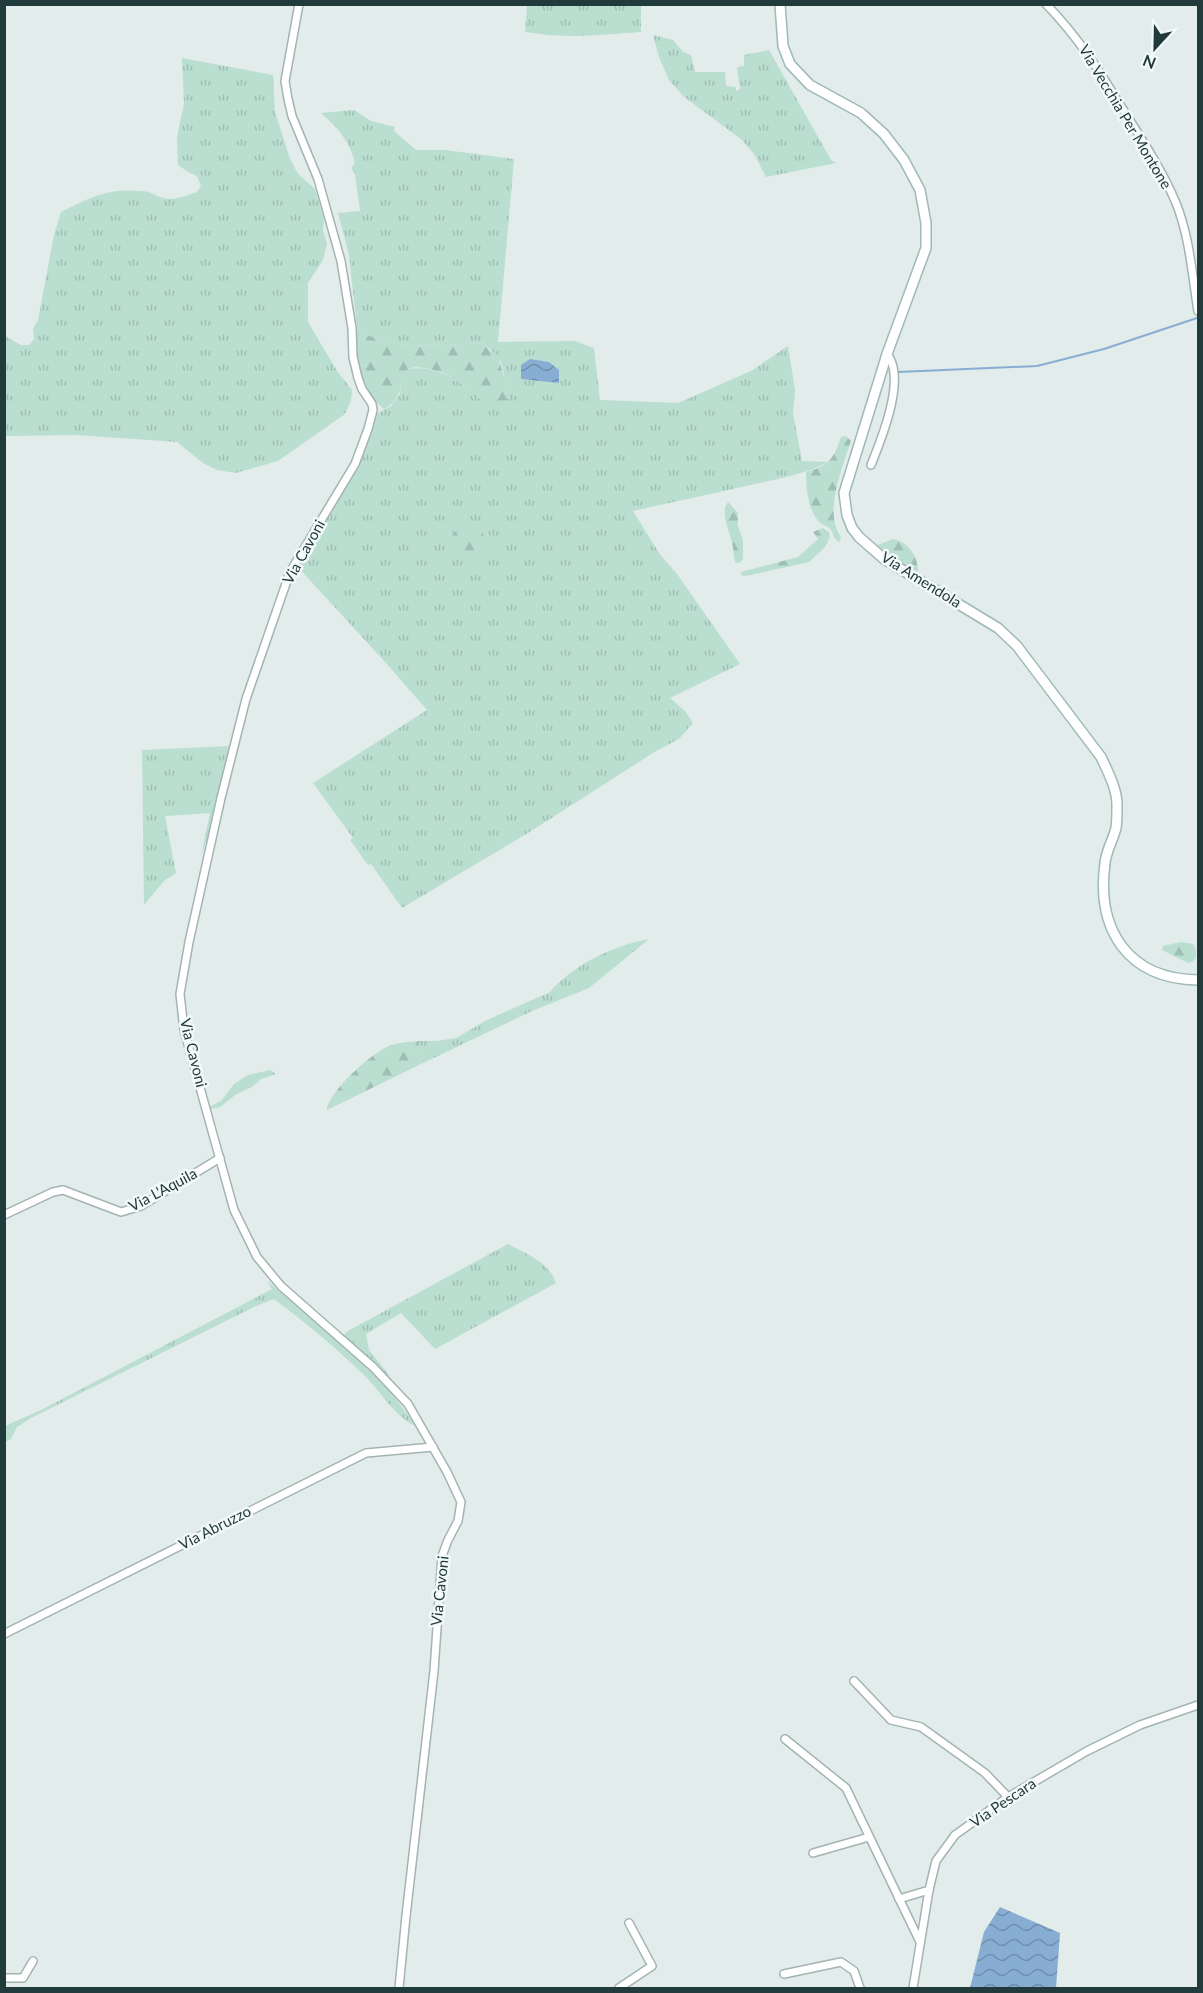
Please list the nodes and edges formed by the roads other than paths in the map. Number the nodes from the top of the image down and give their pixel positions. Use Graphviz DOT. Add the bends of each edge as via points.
graph roads {
  1 [pos="299,4"];
  2 [pos="780,4"];
  3 [pos="1046,4"];
  4 [pos="1198,311"];
  5 [pos="887,354"];
  6 [pos="871,465"];
  7 [pos="1198,980"];
  8 [pos="220,1158"];
  9 [pos="4,1215"];
  10 [pos="433,1447"];
  11 [pos="4,1634"];
  12 [pos="854,1681"];
  13 [pos="1198,1705"];
  14 [pos="785,1738"];
  15 [pos="1008,1797"];
  16 [pos="869,1837"];
  17 [pos="813,1853"];
  18 [pos="929,1890"];
  19 [pos="899,1899"];
  20 [pos="630,1923"];
  21 [pos="920,1942"];
  22 [pos="33,1961"];
  23 [pos="784,1974"];
  24 [pos="4,1978"];
  25 [pos="399,1989"];
  26 [pos="619,1989"];
  27 [pos="860,1989"];
  28 [pos="913,1989"];
  1 -- 8 [label="street, Via Cavoni" via="285,81 288,99 318,179 341,261 356,367 373,410 355,464 290,572 271,624 238,724 189,942 180,994 184,1029"];
  2 -- 5 [label="main road, Via Amendola" via="783,46 790,64 810,85 861,113 884,134 920,190 927,248"];
  3 -- 4 [label="street, Via Vecchia Per Montone" via="1077,38 1100,73 1148,148 1176,203 1189,247"];
  5 -- 6 [label="street" via="895,372 891,408"];
  5 -- 7 [label="main road, Via Amendola" via="844,493 852,528 884,559 999,628 1017,646 1101,758 1110,778 1117,802 1116,827 1105,860 1102,891 1110,925 1120,944 1126,953 1156,974"];
  8 -- 9 [label="street, Via L'Aquila" via="141,1206 121,1212 63,1190"];
  8 -- 10 [label="street, Via Cavoni" via="234,1210 257,1257 281,1286 373,1367 408,1404"];
  10 -- 11 [label="street, Via Abruzzo" via="366,1453"];
  10 -- 25 [label="street, Via Cavoni" via="461,1503 458,1521 442,1557 434,1671"];
  12 -- 15 [label="street" via="891,1720 921,1727 984,1773"];
  13 -- 15 [label="street, Via Pescara" via="1131,1729"];
  14 -- 16 [label="street" via="846,1788"];
  15 -- 18 [label="street, Via Pescara" via="955,1835 936,1861"];
  16 -- 17 [label="street"];
  16 -- 19 [label="street"];
  18 -- 19 [label="street"];
  18 -- 21 [label="street, Via Pescara"];
  19 -- 21 [label="street"];
  20 -- 26 [label="street" via="652,1966"];
  21 -- 28 [label="street, Via Pescara"];
  22 -- 24 [label="street" via="23,1978"];
  23 -- 27 [label="street" via="841,1962 854,1971"];
}
